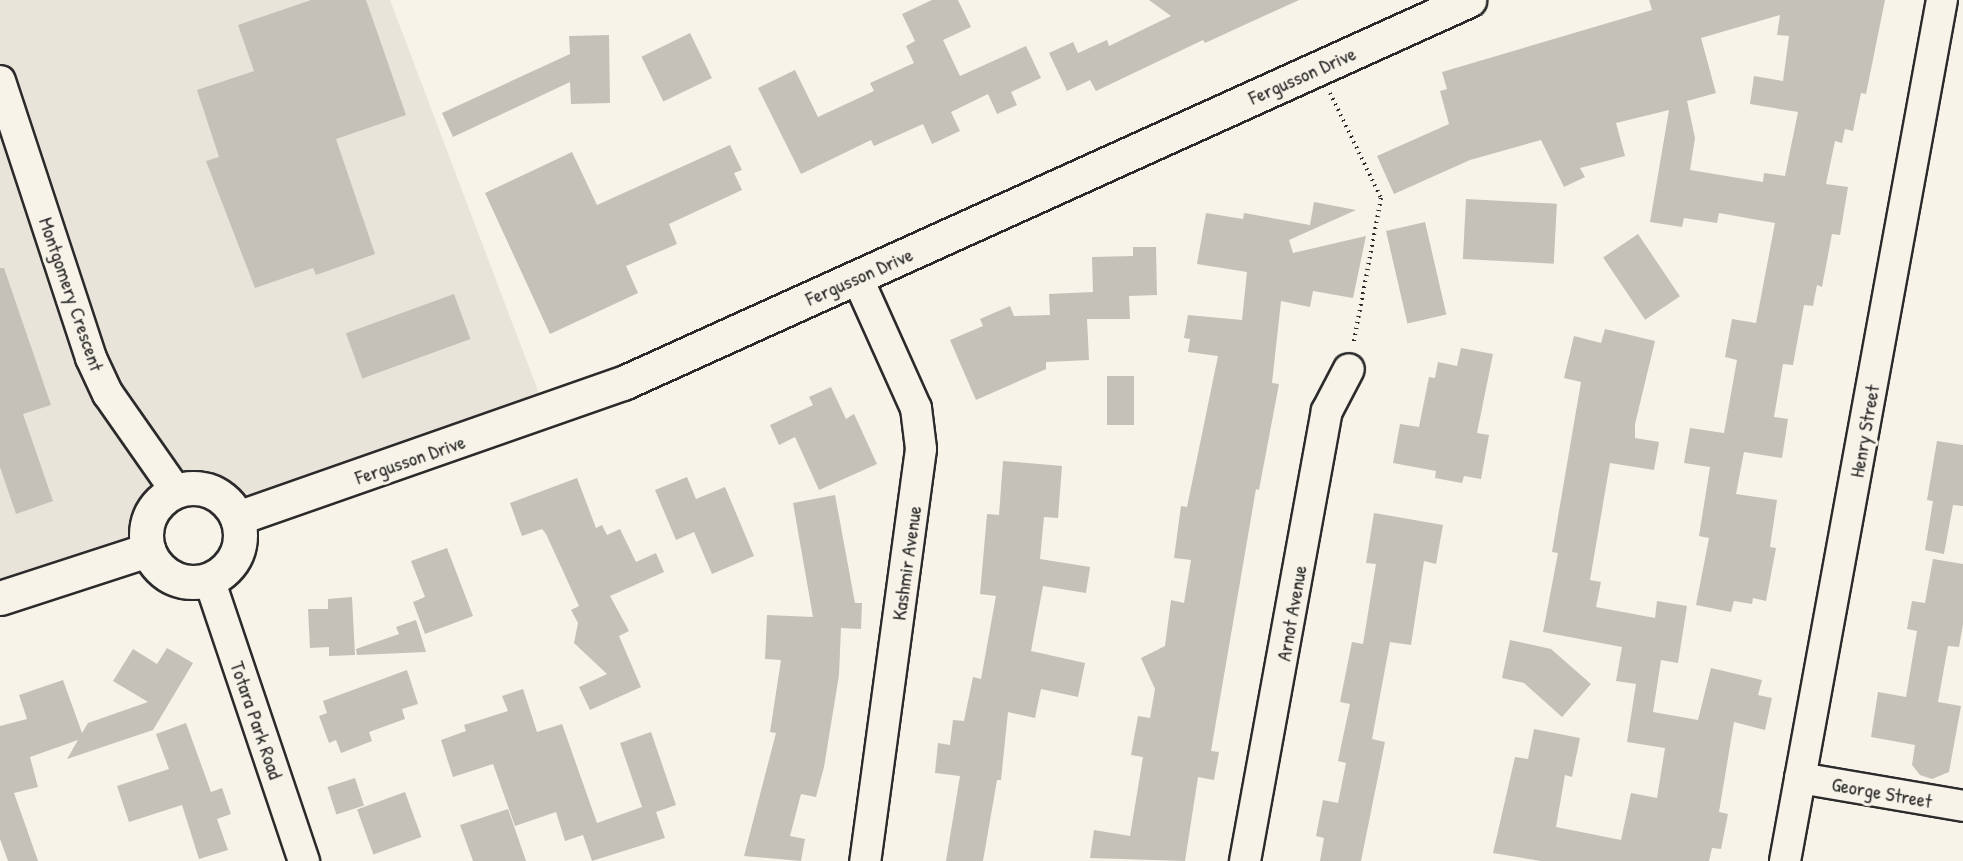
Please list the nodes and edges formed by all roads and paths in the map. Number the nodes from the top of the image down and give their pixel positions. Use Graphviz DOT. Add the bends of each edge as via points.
graph roads {
  1 [pos="1469,0"];
  2 [pos="1942,0"];
  3 [pos="1318,68"];
  4 [pos="0,81"];
  5 [pos="857,277"];
  6 [pos="1349,369"];
  7 [pos="176,491"];
  8 [pos="237,518"];
  9 [pos="148,550"];
  10 [pos="209,579"];
  11 [pos="0,598"];
  12 [pos="1800,778"];
  13 [pos="1963,807"];
  14 [pos="304,861"];
  15 [pos="865,861"];
  16 [pos="1245,861"];
  17 [pos="1785,861"];
  1 -- 3 [label="main road, Fergusson Drive"];
  2 -- 12 [label="street, Henry Street"];
  3 -- 5 [label="main road, Fergusson Drive"];
  3 -- 6 [label="path" via="1381,198"];
  4 -- 7 [label="street, Montgomery Crescent" via="91,358 108,394"];
  5 -- 8 [label="main road, Fergusson Drive" via="612,387"];
  5 -- 15 [label="street, Kashmir Avenue" via="916,408 921,449"];
  6 -- 16 [label="street, Arnot Avenue" via="1327,411"];
  7 -- 8 [label="main road" via="202,489 217,495"];
  7 -- 9 [label="main road" via="161,500 149,517"];
  8 -- 10 [label="main road" via="240,531 236,555"];
  9 -- 10 [label="main road" via="155,563 179,580"];
  9 -- 11 [label="main road"];
  10 -- 14 [label="street, Totara Park Road"];
  12 -- 13 [label="street, George Street"];
  12 -- 17 [label="street, Henry Street"];
}
